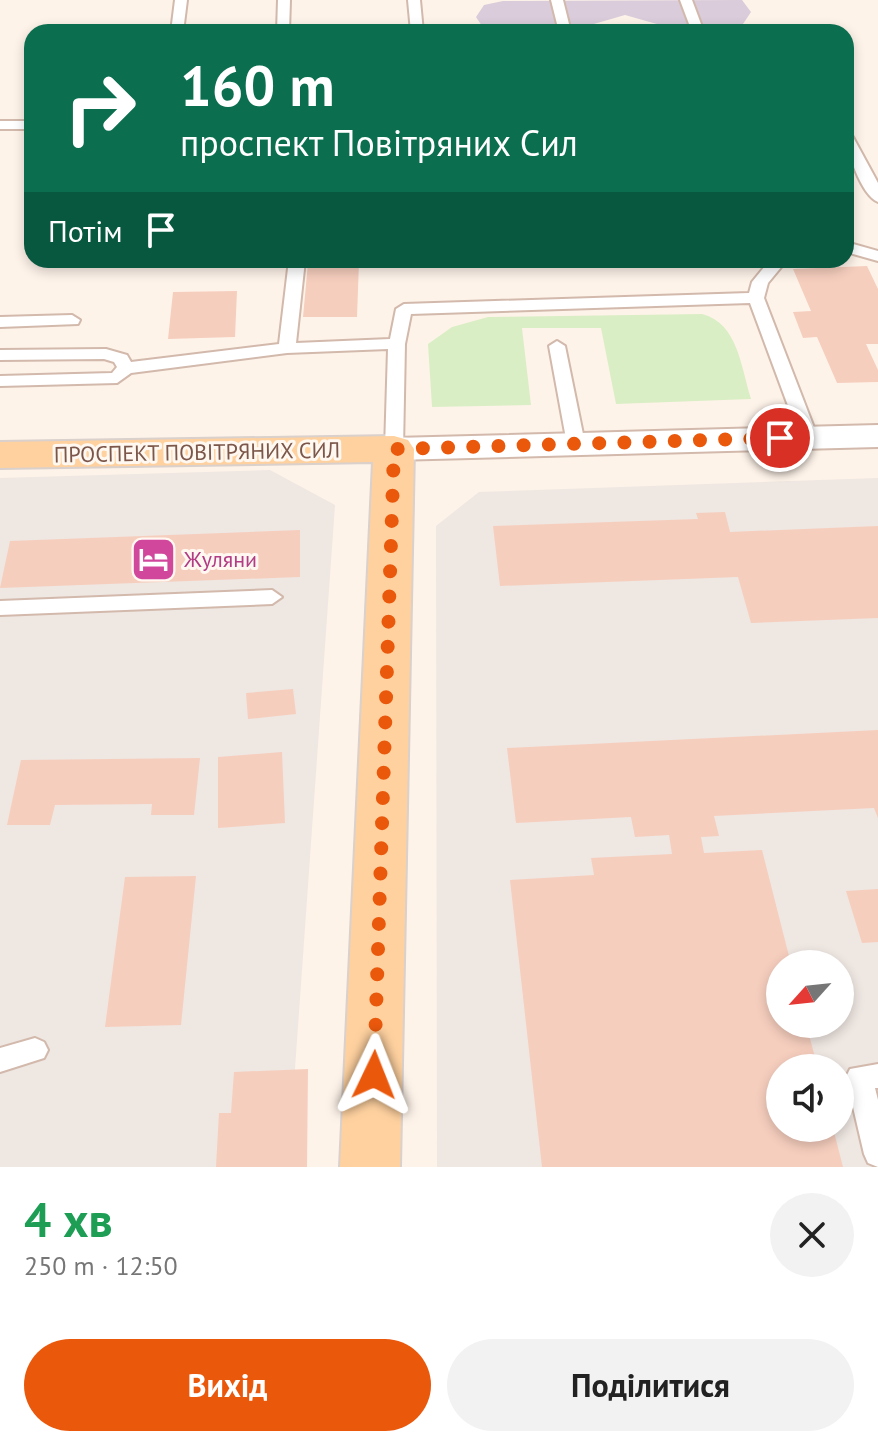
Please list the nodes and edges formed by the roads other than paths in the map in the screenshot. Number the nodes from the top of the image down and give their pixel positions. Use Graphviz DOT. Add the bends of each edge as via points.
graph roads {
  1 [pos="181,0"];
  2 [pos="284,0"];
  3 [pos="414,0"];
  4 [pos="557,0"];
  5 [pos="686,0"];
  6 [pos="178,24"];
  7 [pos="283,24"];
  8 [pos="416,24"];
  9 [pos="563,24"];
  10 [pos="695,24"];
  11 [pos="0,125"];
  12 [pos="24,125"];
  13 [pos="854,152"];
  14 [pos="878,197"];
  15 [pos="854,249"];
  16 [pos="878,256"];
  17 [pos="296,268"];
  18 [pos="772,268"];
  19 [pos="756,298"];
  20 [pos="72,320"];
  21 [pos="0,322"];
  22 [pos="397,344"];
  23 [pos="557,346"];
  24 [pos="287,348"];
  25 [pos="0,355"];
  26 [pos="126,368"];
  27 [pos="0,381"];
  28 [pos="878,436"];
  29 [pos="809,438"];
  30 [pos="576,444"];
  31 [pos="394,449"];
  32 [pos="0,455"];
  33 [pos="272,597"];
  34 [pos="0,608"];
  35 [pos="35,1050"];
  36 [pos="0,1060"];
  37 [pos="878,1076"];
  38 [pos="878,1154"];
  39 [pos="370,1167"];
  1 -- 6 [label="lane"];
  2 -- 7 [label="lane"];
  3 -- 8 [label="lane"];
  4 -- 9 [label="lane"];
  5 -- 10 [label="lane"];
  11 -- 12 [label="lane"];
  13 -- 14 [label="lane"];
  15 -- 16 [label="lane"];
  17 -- 24 [label="lane"];
  18 -- 19 [label="lane" via="760,282"];
  19 -- 22 [label="lane" via="404,309"];
  19 -- 29 [label="lane"];
  20 -- 21 [label="lane"];
  22 -- 24 [label="lane"];
  22 -- 31 [label="lane"];
  23 -- 30 [label="lane"];
  24 -- 26 [label="lane"];
  25 -- 26 [label="lane" via="106,354 121,359"];
  26 -- 27 [label="lane" via="117,378"];
  28 -- 29 [label="street, ПРОСПЕКТ ПОВІТРЯНИХ СИЛ"];
  29 -- 30 [label="street, ПРОСПЕКТ ПОВІТРЯНИХ СИЛ"];
  30 -- 31 [label="street, ПРОСПЕКТ ПОВІТРЯНИХ СИЛ"];
  31 -- 32 [label="main road, ПРОСПЕКТ ПОВІТРЯНИХ СИЛ"];
  31 -- 39 [label="main road"];
  33 -- 34 [label="lane"];
  35 -- 36 [label="lane"];
  37 -- 38 [label="lane" via="859,1077"];
}
